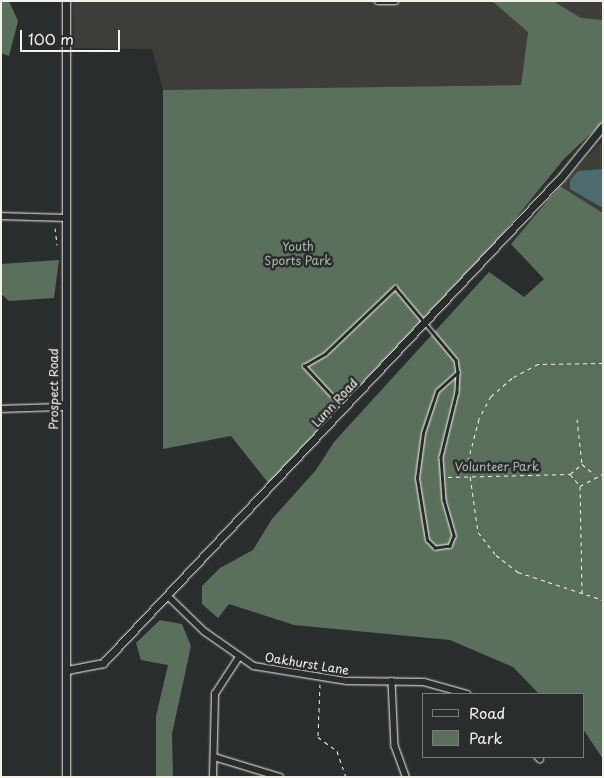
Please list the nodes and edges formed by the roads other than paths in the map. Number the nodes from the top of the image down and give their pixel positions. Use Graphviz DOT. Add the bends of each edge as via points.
graph roads {
  1 [pos="66,1"];
  2 [pos="378,1"];
  3 [pos="395,1"];
  4 [pos="603,126"];
  5 [pos="1,216"];
  6 [pos="64,218"];
  7 [pos="427,320"];
  8 [pos="458,372"];
  9 [pos="66,407"];
  10 [pos="1,408"];
  11 [pos="344,409"];
  12 [pos="168,596"];
  13 [pos="240,657"];
  14 [pos="67,670"];
  15 [pos="392,681"];
  16 [pos="463,693"];
  17 [pos="214,756"];
  18 [pos="66,777"];
  19 [pos="213,777"];
  20 [pos="280,777"];
  21 [pos="406,777"];
  1 -- 6 [label="street, Prospect Road"];
  2 -- 3 [label="street"];
  4 -- 7 [label="street, Lunn Road" via="563,175"];
  5 -- 6 [label="street"];
  6 -- 9 [label="street, Prospect Road"];
  7 -- 8 [label="lane" via="453,351"];
  7 -- 11 [label="street, Lunn Road"];
  7 -- 11 [label="lane" via="395,286 325,354 304,366"];
  8 -- 8 [label="lane" via="442,477 454,542 435,548 427,540 419,505 418,455 437,390"];
  9 -- 10 [label="street"];
  9 -- 14 [label="street, Prospect Road"];
  11 -- 12 [label="street, Lunn Road"];
  12 -- 13 [label="street, Oakhurst Lane" via="204,631"];
  12 -- 14 [label="street, Lunn Road" via="103,663"];
  13 -- 15 [label="street, Oakhurst Lane" via="254,666 321,678"];
  13 -- 17 [label="street" via="215,694 211,715"];
  14 -- 18 [label="street, Prospect Road"];
  15 -- 16 [label="street, Oakhurst Lane" via="424,682"];
  15 -- 21 [label="street" via="395,746"];
  17 -- 19 [label="street"];
  17 -- 20 [label="street"];
}
